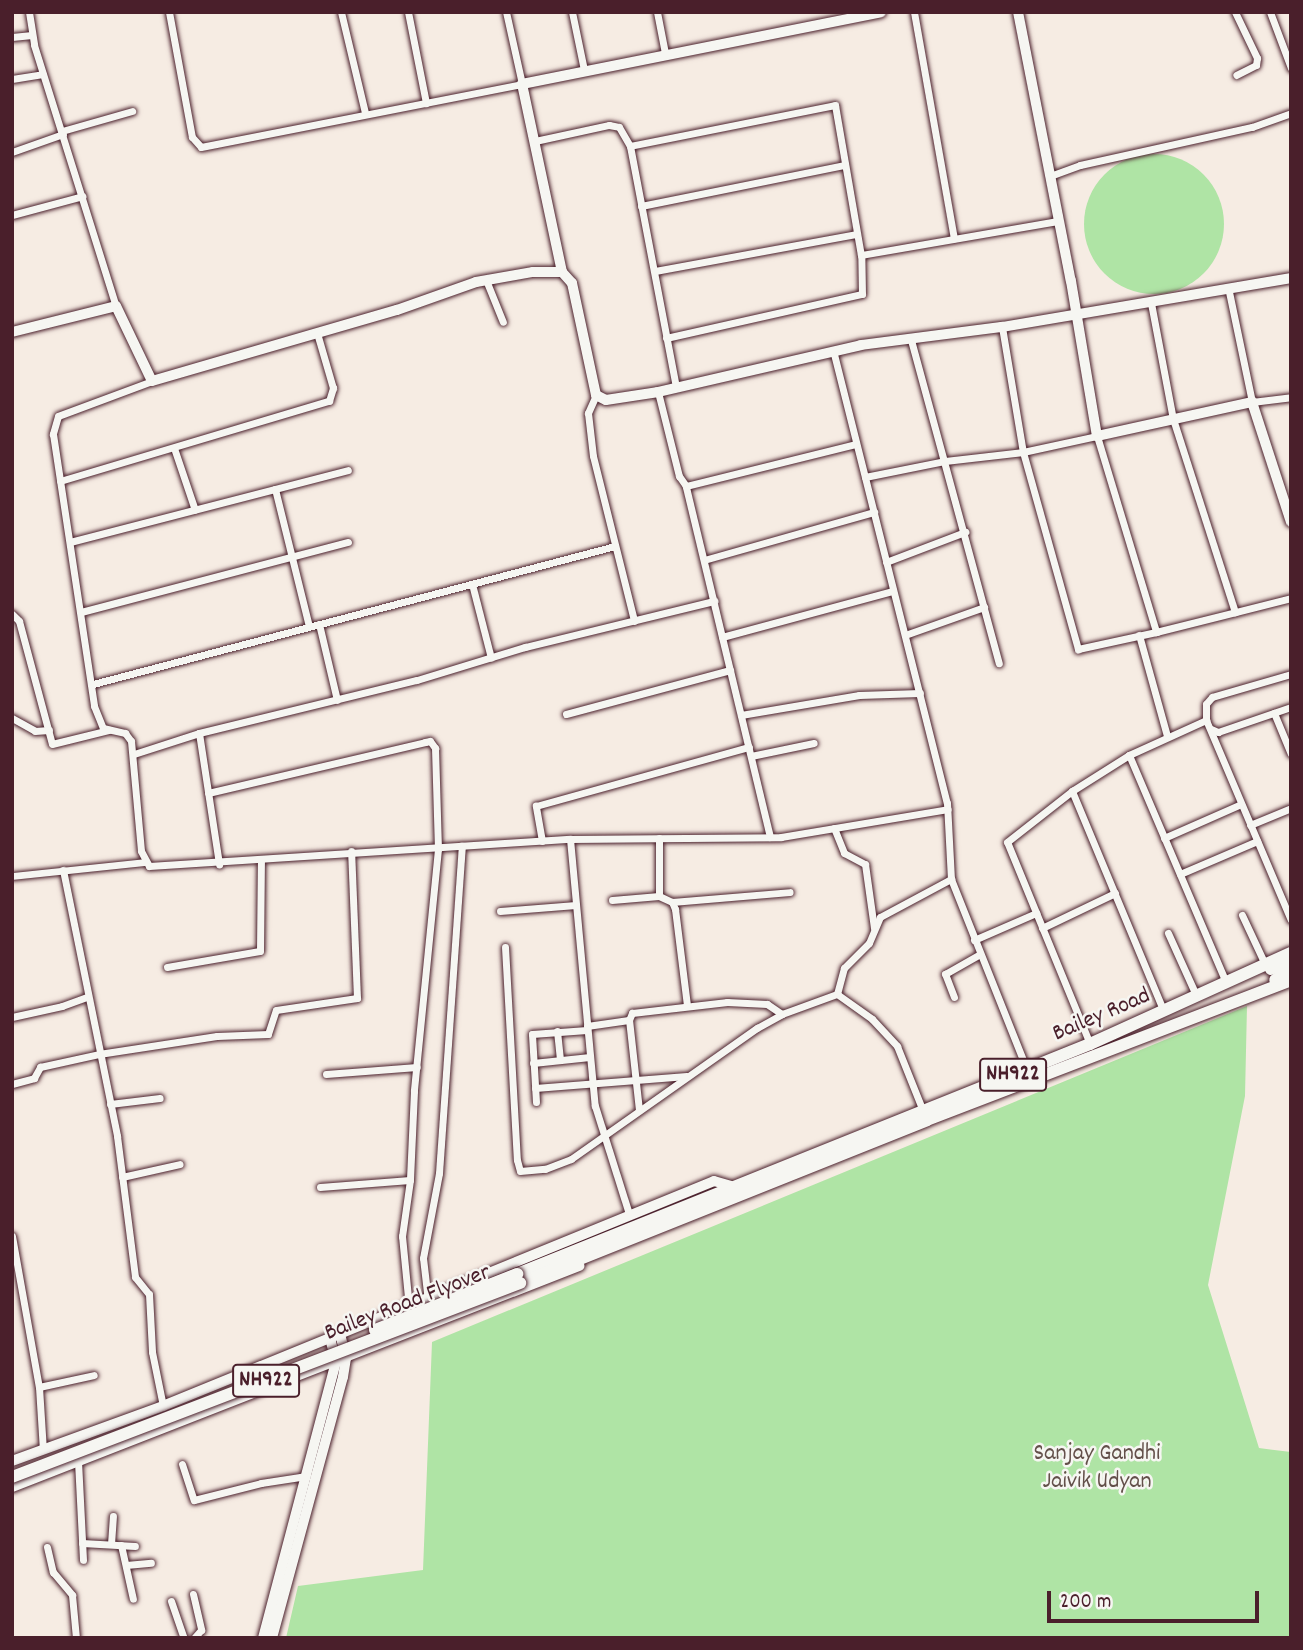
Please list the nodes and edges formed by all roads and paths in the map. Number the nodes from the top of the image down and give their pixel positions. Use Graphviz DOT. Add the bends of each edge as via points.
graph roads {
  1 [pos="29,12"];
  2 [pos="169,12"];
  3 [pos="341,12"];
  4 [pos="408,12"];
  5 [pos="506,12"];
  6 [pos="572,12"];
  7 [pos="657,12"];
  8 [pos="881,12"];
  9 [pos="915,12"];
  10 [pos="1018,12"];
  11 [pos="1235,12"];
  12 [pos="1270,12"];
  13 [pos="32,35"];
  14 [pos="12,37"];
  15 [pos="665,53"];
  16 [pos="1291,68"];
  17 [pos="584,70"];
  18 [pos="43,74"];
  19 [pos="1236,75"];
  20 [pos="12,79"];
  21 [pos="522,84"];
  22 [pos="426,103"];
  23 [pos="132,111"];
  24 [pos="365,113"];
  25 [pos="1291,113"];
  26 [pos="63,133"];
  27 [pos="535,141"];
  28 [pos="629,146"];
  29 [pos="12,152"];
  30 [pos="845,165"];
  31 [pos="1050,176"];
  32 [pos="83,195"];
  33 [pos="641,206"];
  34 [pos="12,215"];
  35 [pos="1057,220"];
  36 [pos="856,234"];
  37 [pos="954,240"];
  38 [pos="861,255"];
  39 [pos="654,271"];
  40 [pos="562,272"];
  41 [pos="1291,278"];
  42 [pos="486,280"];
  43 [pos="1228,287"];
  44 [pos="1151,303"];
  45 [pos="116,306"];
  46 [pos="1076,316"];
  47 [pos="503,322"];
  48 [pos="1002,327"];
  49 [pos="12,332"];
  50 [pos="317,333"];
  51 [pos="666,338"];
  52 [pos="911,340"];
  53 [pos="833,350"];
  54 [pos="152,381"];
  55 [pos="676,388"];
  56 [pos="658,392"];
  57 [pos="596,395"];
  58 [pos="1291,397"];
  59 [pos="1252,402"];
  60 [pos="1173,419"];
  61 [pos="1097,436"];
  62 [pos="856,444"];
  63 [pos="174,448"];
  64 [pos="1023,452"];
  65 [pos="945,461"];
  66 [pos="348,470"];
  67 [pos="865,477"];
  68 [pos="60,481"];
  69 [pos="687,486"];
  70 [pos="275,489"];
  71 [pos="195,510"];
  72 [pos="874,512"];
  73 [pos="1290,519"];
  74 [pos="965,533"];
  75 [pos="70,542"];
  76 [pos="348,542"];
  77 [pos="615,547"];
  78 [pos="294,558"];
  79 [pos="704,560"];
  80 [pos="886,562"];
  81 [pos="472,584"];
  82 [pos="894,591"];
  83 [pos="1291,598"];
  84 [pos="714,601"];
  85 [pos="984,607"];
  86 [pos="81,612"];
  87 [pos="1235,612"];
  88 [pos="12,614"];
  89 [pos="634,621"];
  90 [pos="318,624"];
  91 [pos="309,626"];
  92 [pos="1156,632"];
  93 [pos="905,635"];
  94 [pos="1139,635"];
  95 [pos="722,637"];
  96 [pos="491,658"];
  97 [pos="999,663"];
  98 [pos="730,670"];
  99 [pos="1291,674"];
  100 [pos="93,684"];
  101 [pos="920,693"];
  102 [pos="337,700"];
  103 [pos="1291,707"];
  104 [pos="1274,713"];
  105 [pos="566,714"];
  106 [pos="741,715"];
  107 [pos="12,718"];
  108 [pos="1206,720"];
  109 [pos="1210,729"];
  110 [pos="49,730"];
  111 [pos="110,730"];
  112 [pos="199,733"];
  113 [pos="1167,736"];
  114 [pos="814,743"];
  115 [pos="749,747"];
  116 [pos="134,754"];
  117 [pos="1291,754"];
  118 [pos="1129,755"];
  119 [pos="751,756"];
  120 [pos="1072,791"];
  121 [pos="208,793"];
  122 [pos="1241,804"];
  123 [pos="1291,808"];
  124 [pos="948,809"];
  125 [pos="1250,825"];
  126 [pos="834,828"];
  127 [pos="770,837"];
  128 [pos="659,838"];
  129 [pos="1164,838"];
  130 [pos="570,839"];
  131 [pos="542,841"];
  132 [pos="1257,841"];
  133 [pos="462,846"];
  134 [pos="438,849"];
  135 [pos="351,851"];
  136 [pos="261,861"];
  137 [pos="145,862"];
  138 [pos="219,863"];
  139 [pos="62,870"];
  140 [pos="1180,874"];
  141 [pos="12,876"];
  142 [pos="951,879"];
  143 [pos="790,892"];
  144 [pos="1115,893"];
  145 [pos="659,896"];
  146 [pos="612,900"];
  147 [pos="672,902"];
  148 [pos="576,905"];
  149 [pos="500,911"];
  150 [pos="1036,913"];
  151 [pos="1242,915"];
  152 [pos="1291,920"];
  153 [pos="873,928"];
  154 [pos="1042,928"];
  155 [pos="1168,933"];
  156 [pos="974,940"];
  157 [pos="505,947"];
  158 [pos="1291,953"];
  159 [pos="980,954"];
  160 [pos="1265,964"];
  161 [pos="167,967"];
  162 [pos="1291,980"];
  163 [pos="1226,982"];
  164 [pos="837,994"];
  165 [pos="1196,995"];
  166 [pos="1250,995"];
  167 [pos="87,997"];
  168 [pos="954,997"];
  169 [pos="687,1005"];
  170 [pos="1170,1010"];
  171 [pos="782,1014"];
  172 [pos="12,1017"];
  173 [pos="629,1020"];
  174 [pos="587,1028"];
  175 [pos="557,1031"];
  176 [pos="1090,1044"];
  177 [pos="99,1054"];
  178 [pos="590,1057"];
  179 [pos="559,1060"];
  180 [pos="533,1063"];
  181 [pos="417,1067"];
  182 [pos="1027,1070"];
  183 [pos="326,1073"];
  184 [pos="687,1076"];
  185 [pos="635,1079"];
  186 [pos="592,1082"];
  187 [pos="12,1084"];
  188 [pos="535,1088"];
  189 [pos="160,1098"];
  190 [pos="536,1102"];
  191 [pos="110,1104"];
  192 [pos="639,1110"];
  193 [pos="923,1111"];
  194 [pos="602,1136"];
  195 [pos="180,1164"];
  196 [pos="122,1177"];
  197 [pos="410,1180"];
  198 [pos="320,1187"];
  199 [pos="735,1191"];
  200 [pos="629,1214"];
  201 [pos="12,1236"];
  202 [pos="518,1278"];
  203 [pos="427,1299"];
  204 [pos="409,1307"];
  205 [pos="377,1319"];
  206 [pos="435,1323"];
  207 [pos="335,1336"];
  208 [pos="387,1342"];
  209 [pos="284,1357"];
  210 [pos="341,1360"];
  211 [pos="94,1375"];
  212 [pos="290,1380"];
  213 [pos="39,1387"];
  214 [pos="193,1393"];
  215 [pos="163,1406"];
  216 [pos="146,1412"];
  217 [pos="201,1415"];
  218 [pos="154,1433"];
  219 [pos="43,1450"];
  220 [pos="12,1461"];
  221 [pos="78,1461"];
  222 [pos="182,1464"];
  223 [pos="12,1468"];
  224 [pos="306,1476"];
  225 [pos="12,1477"];
  226 [pos="12,1487"];
  227 [pos="113,1516"];
  228 [pos="82,1542"];
  229 [pos="111,1544"];
  230 [pos="121,1545"];
  231 [pos="135,1546"];
  232 [pos="47,1547"];
  233 [pos="83,1560"];
  234 [pos="151,1563"];
  235 [pos="125,1565"];
  236 [pos="193,1594"];
  237 [pos="133,1599"];
  238 [pos="171,1601"];
  239 [pos="76,1638"];
  240 [pos="184,1638"];
  241 [pos="194,1638"];
  242 [pos="263,1638"];
  243 [pos="272,1638"];
  1 -- 13 [label="street"];
  2 -- 24 [label="street" via="197,145"];
  3 -- 24 [label="street"];
  4 -- 22 [label="street"];
  5 -- 21 [label="street"];
  6 -- 17 [label="street"];
  7 -- 15 [label="street"];
  8 -- 15 [label="street"];
  9 -- 37 [label="street"];
  10 -- 31 [label="street"];
  11 -- 19 [label="street" via="1257,58 1256,65"];
  12 -- 16 [label="street"];
  13 -- 14 [label="street"];
  13 -- 18 [label="street"];
  15 -- 17 [label="street"];
  17 -- 21 [label="street"];
  18 -- 20 [label="street"];
  18 -- 26 [label="street"];
  21 -- 22 [label="street"];
  21 -- 27 [label="street"];
  22 -- 24 [label="street"];
  23 -- 26 [label="street"];
  25 -- 31 [label="street" via="1252,127 1080,164"];
  26 -- 29 [label="street"];
  26 -- 32 [label="street"];
  27 -- 28 [label="street" via="609,125 619,127"];
  27 -- 40 [label="street"];
  28 -- 30 [label="street" via="835,105"];
  28 -- 33 [label="street"];
  30 -- 33 [label="street"];
  30 -- 36 [label="street"];
  31 -- 35 [label="street"];
  32 -- 34 [label="street"];
  32 -- 45 [label="street"];
  33 -- 39 [label="street"];
  35 -- 37 [label="street"];
  35 -- 46 [label="street"];
  36 -- 38 [label="street"];
  36 -- 39 [label="street"];
  37 -- 38 [label="street"];
  38 -- 51 [label="street" via="862,294"];
  39 -- 51 [label="street"];
  40 -- 42 [label="street"];
  40 -- 57 [label="street" via="572,283"];
  41 -- 43 [label="street"];
  42 -- 47 [label="street"];
  42 -- 50 [label="street"];
  43 -- 44 [label="street"];
  43 -- 59 [label="street"];
  44 -- 46 [label="street"];
  44 -- 60 [label="street"];
  45 -- 49 [label="street"];
  45 -- 54 [label="street"];
  46 -- 48 [label="street"];
  46 -- 61 [label="street"];
  48 -- 52 [label="street"];
  48 -- 64 [label="street"];
  50 -- 54 [label="street"];
  50 -- 63 [label="street" via="333,388 329,401"];
  51 -- 55 [label="street"];
  52 -- 53 [label="street"];
  52 -- 65 [label="street"];
  53 -- 55 [label="street"];
  53 -- 62 [label="street"];
  54 -- 68 [label="street" via="58,416 53,434"];
  55 -- 56 [label="street"];
  56 -- 57 [label="street" via="606,400"];
  56 -- 69 [label="street" via="679,477"];
  57 -- 77 [label="street" via="588,413 592,446"];
  58 -- 59 [label="street"];
  59 -- 60 [label="street"];
  59 -- 73 [label="street"];
  60 -- 61 [label="street"];
  60 -- 87 [label="street"];
  61 -- 64 [label="street"];
  61 -- 92 [label="street"];
  62 -- 67 [label="street"];
  62 -- 69 [label="street"];
  63 -- 68 [label="street"];
  63 -- 71 [label="street"];
  64 -- 65 [label="street"];
  64 -- 94 [label="street" via="1078,649"];
  65 -- 67 [label="street"];
  65 -- 74 [label="street"];
  66 -- 70 [label="street"];
  67 -- 72 [label="street"];
  68 -- 75 [label="street"];
  69 -- 79 [label="street"];
  70 -- 71 [label="street"];
  70 -- 78 [label="street"];
  71 -- 75 [label="street"];
  72 -- 79 [label="street"];
  72 -- 80 [label="street"];
  74 -- 80 [label="street"];
  74 -- 85 [label="street"];
  75 -- 86 [label="street"];
  76 -- 78 [label="street"];
  77 -- 81 [label="street"];
  77 -- 89 [label="street"];
  78 -- 86 [label="street"];
  78 -- 91 [label="street"];
  79 -- 84 [label="street"];
  80 -- 82 [label="street"];
  81 -- 90 [label="street"];
  81 -- 96 [label="street"];
  82 -- 93 [label="street"];
  82 -- 95 [label="street"];
  83 -- 87 [label="street"];
  84 -- 89 [label="street"];
  84 -- 95 [label="street"];
  85 -- 93 [label="street"];
  85 -- 97 [label="street"];
  86 -- 100 [label="street"];
  87 -- 92 [label="street"];
  88 -- 110 [label="street" via="19,621"];
  89 -- 96 [label="street"];
  90 -- 91 [label="street"];
  90 -- 102 [label="street"];
  91 -- 100 [label="street"];
  92 -- 94 [label="street"];
  93 -- 101 [label="street"];
  94 -- 113 [label="street"];
  95 -- 98 [label="street"];
  96 -- 102 [label="street"];
  98 -- 105 [label="street"];
  98 -- 106 [label="street"];
  99 -- 108 [label="street" via="1212,697 1206,704"];
  100 -- 111 [label="street" via="97,720"];
  101 -- 106 [label="street" via="859,695"];
  101 -- 124 [label="street"];
  102 -- 112 [label="street"];
  103 -- 104 [label="street"];
  104 -- 109 [label="street" via="1218,732"];
  104 -- 117 [label="street"];
  106 -- 115 [label="street"];
  107 -- 110 [label="street" via="36,731"];
  108 -- 109 [label="street"];
  108 -- 113 [label="street"];
  109 -- 122 [label="street"];
  110 -- 111 [label="street" via="52,744"];
  111 -- 116 [label="street" via="129,736"];
  112 -- 116 [label="street"];
  112 -- 121 [label="street"];
  113 -- 118 [label="street"];
  114 -- 119 [label="street"];
  115 -- 119 [label="street"];
  115 -- 131 [label="street" via="536,806"];
  116 -- 137 [label="street"];
  118 -- 120 [label="street"];
  118 -- 129 [label="street"];
  119 -- 127 [label="street"];
  120 -- 144 [label="street"];
  120 -- 150 [label="street" via="1007,842"];
  121 -- 134 [label="street" via="430,741 436,755"];
  121 -- 138 [label="street"];
  122 -- 125 [label="street"];
  122 -- 129 [label="street"];
  123 -- 125 [label="street"];
  124 -- 126 [label="street"];
  124 -- 142 [label="street"];
  125 -- 132 [label="street"];
  126 -- 127 [label="street"];
  126 -- 153 [label="street" via="845,855 864,864"];
  127 -- 128 [label="street"];
  128 -- 130 [label="street"];
  128 -- 145 [label="street"];
  129 -- 140 [label="street"];
  130 -- 131 [label="street"];
  130 -- 148 [label="street"];
  131 -- 133 [label="street"];
  132 -- 140 [label="street"];
  132 -- 152 [label="street"];
  133 -- 134 [label="street"];
  133 -- 203 [label="street" via="439,1173 424,1258"];
  134 -- 135 [label="street"];
  134 -- 181 [label="street"];
  135 -- 136 [label="street"];
  135 -- 177 [label="street" via="357,998 276,1010 268,1034 217,1036"];
  136 -- 138 [label="street"];
  136 -- 161 [label="street" via="260,951"];
  137 -- 138 [label="street" via="162,867"];
  137 -- 139 [label="street"];
  139 -- 141 [label="street"];
  139 -- 167 [label="street"];
  140 -- 163 [label="street"];
  142 -- 153 [label="street" via="885,913"];
  142 -- 156 [label="street"];
  143 -- 147 [label="street"];
  144 -- 154 [label="street"];
  144 -- 170 [label="street"];
  145 -- 146 [label="street"];
  145 -- 147 [label="street"];
  147 -- 169 [label="street"];
  148 -- 149 [label="street"];
  148 -- 174 [label="street"];
  150 -- 154 [label="street"];
  150 -- 156 [label="street"];
  151 -- 160 [label="street"];
  153 -- 164 [label="street" via="869,943 844,968"];
  154 -- 176 [label="street"];
  155 -- 165 [label="street"];
  156 -- 159 [label="street"];
  157 -- 194 [label="street" via="518,1169 558,1164"];
  158 -- 160 [label="highway, Bailey Road / NH922"];
  159 -- 168 [label="street" via="946,974"];
  159 -- 182 [label="street"];
  160 -- 163 [label="highway, Bailey Road / NH922"];
  162 -- 166 [label="highway, Bailey Road / NH922"];
  163 -- 165 [label="highway, Bailey Road / NH922"];
  164 -- 171 [label="street"];
  164 -- 193 [label="street" via="872,1018 897,1046"];
  165 -- 170 [label="highway, Bailey Road / NH922"];
  166 -- 170 [label="highway" via="1288,972 1289,966"];
  166 -- 199 [label="highway, Bailey Road / NH922"];
  167 -- 172 [label="street"];
  167 -- 177 [label="street"];
  169 -- 171 [label="street" via="762,1003"];
  169 -- 173 [label="street" via="634,1011"];
  170 -- 176 [label="highway, Bailey Road / NH922"];
  171 -- 184 [label="street"];
  173 -- 174 [label="street"];
  173 -- 185 [label="street"];
  174 -- 175 [label="street"];
  174 -- 178 [label="street"];
  175 -- 179 [label="street"];
  175 -- 180 [label="street" via="532,1034"];
  176 -- 182 [label="highway, Bailey Road / NH922"];
  177 -- 187 [label="street" via="40,1067 34,1078"];
  177 -- 191 [label="street"];
  178 -- 179 [label="street"];
  178 -- 186 [label="street"];
  179 -- 180 [label="street"];
  180 -- 188 [label="street"];
  181 -- 183 [label="street"];
  181 -- 197 [label="street"];
  182 -- 193 [label="highway, Bailey Road / NH922"];
  184 -- 185 [label="street"];
  184 -- 192 [label="street"];
  185 -- 186 [label="street"];
  185 -- 192 [label="street"];
  186 -- 188 [label="street"];
  186 -- 194 [label="street"];
  188 -- 190 [label="street"];
  189 -- 191 [label="street"];
  191 -- 196 [label="street"];
  192 -- 194 [label="street"];
  193 -- 199 [label="highway, Bailey Road / NH922"];
  194 -- 200 [label="street"];
  195 -- 196 [label="street"];
  196 -- 215 [label="street" via="135,1277 149,1294 152,1352"];
  197 -- 198 [label="street"];
  197 -- 204 [label="street" via="402,1236"];
  199 -- 200 [label="street" via="714,1181"];
  199 -- 202 [label="highway, Bailey Road Flyover / NH922"];
  199 -- 206 [label="street" via="733,1204"];
  200 -- 203 [label="street"];
  201 -- 213 [label="street"];
  202 -- 223 [label="highway, Bailey Road Flyover / NH922, bridge"];
  202 -- 225 [label="highway, Bailey Road Flyover / NH922, bridge"];
  203 -- 204 [label="street"];
  203 -- 206 [label="street"];
  204 -- 205 [label="street"];
  205 -- 207 [label="street"];
  205 -- 208 [label="street"];
  206 -- 208 [label="street"];
  207 -- 209 [label="street"];
  207 -- 210 [label="street"];
  208 -- 210 [label="street"];
  209 -- 212 [label="street"];
  209 -- 214 [label="street"];
  210 -- 212 [label="street"];
  210 -- 224 [label="street"];
  210 -- 243 [label="street"];
  211 -- 213 [label="street"];
  212 -- 217 [label="street"];
  213 -- 219 [label="street"];
  214 -- 215 [label="street"];
  214 -- 217 [label="street"];
  215 -- 216 [label="street"];
  216 -- 218 [label="street"];
  216 -- 219 [label="street"];
  217 -- 218 [label="street"];
  218 -- 221 [label="street"];
  219 -- 220 [label="street"];
  221 -- 226 [label="street"];
  221 -- 228 [label="street"];
  222 -- 224 [label="street" via="194,1500"];
  224 -- 242 [label="street"];
  227 -- 229 [label="street"];
  228 -- 229 [label="street"];
  228 -- 233 [label="street"];
  229 -- 230 [label="street"];
  230 -- 231 [label="street"];
  230 -- 235 [label="street"];
  232 -- 239 [label="street" via="53,1572 72,1595"];
  234 -- 235 [label="street"];
  235 -- 237 [label="street"];
  236 -- 241 [label="street" via="201,1630"];
  238 -- 240 [label="street"];
}
